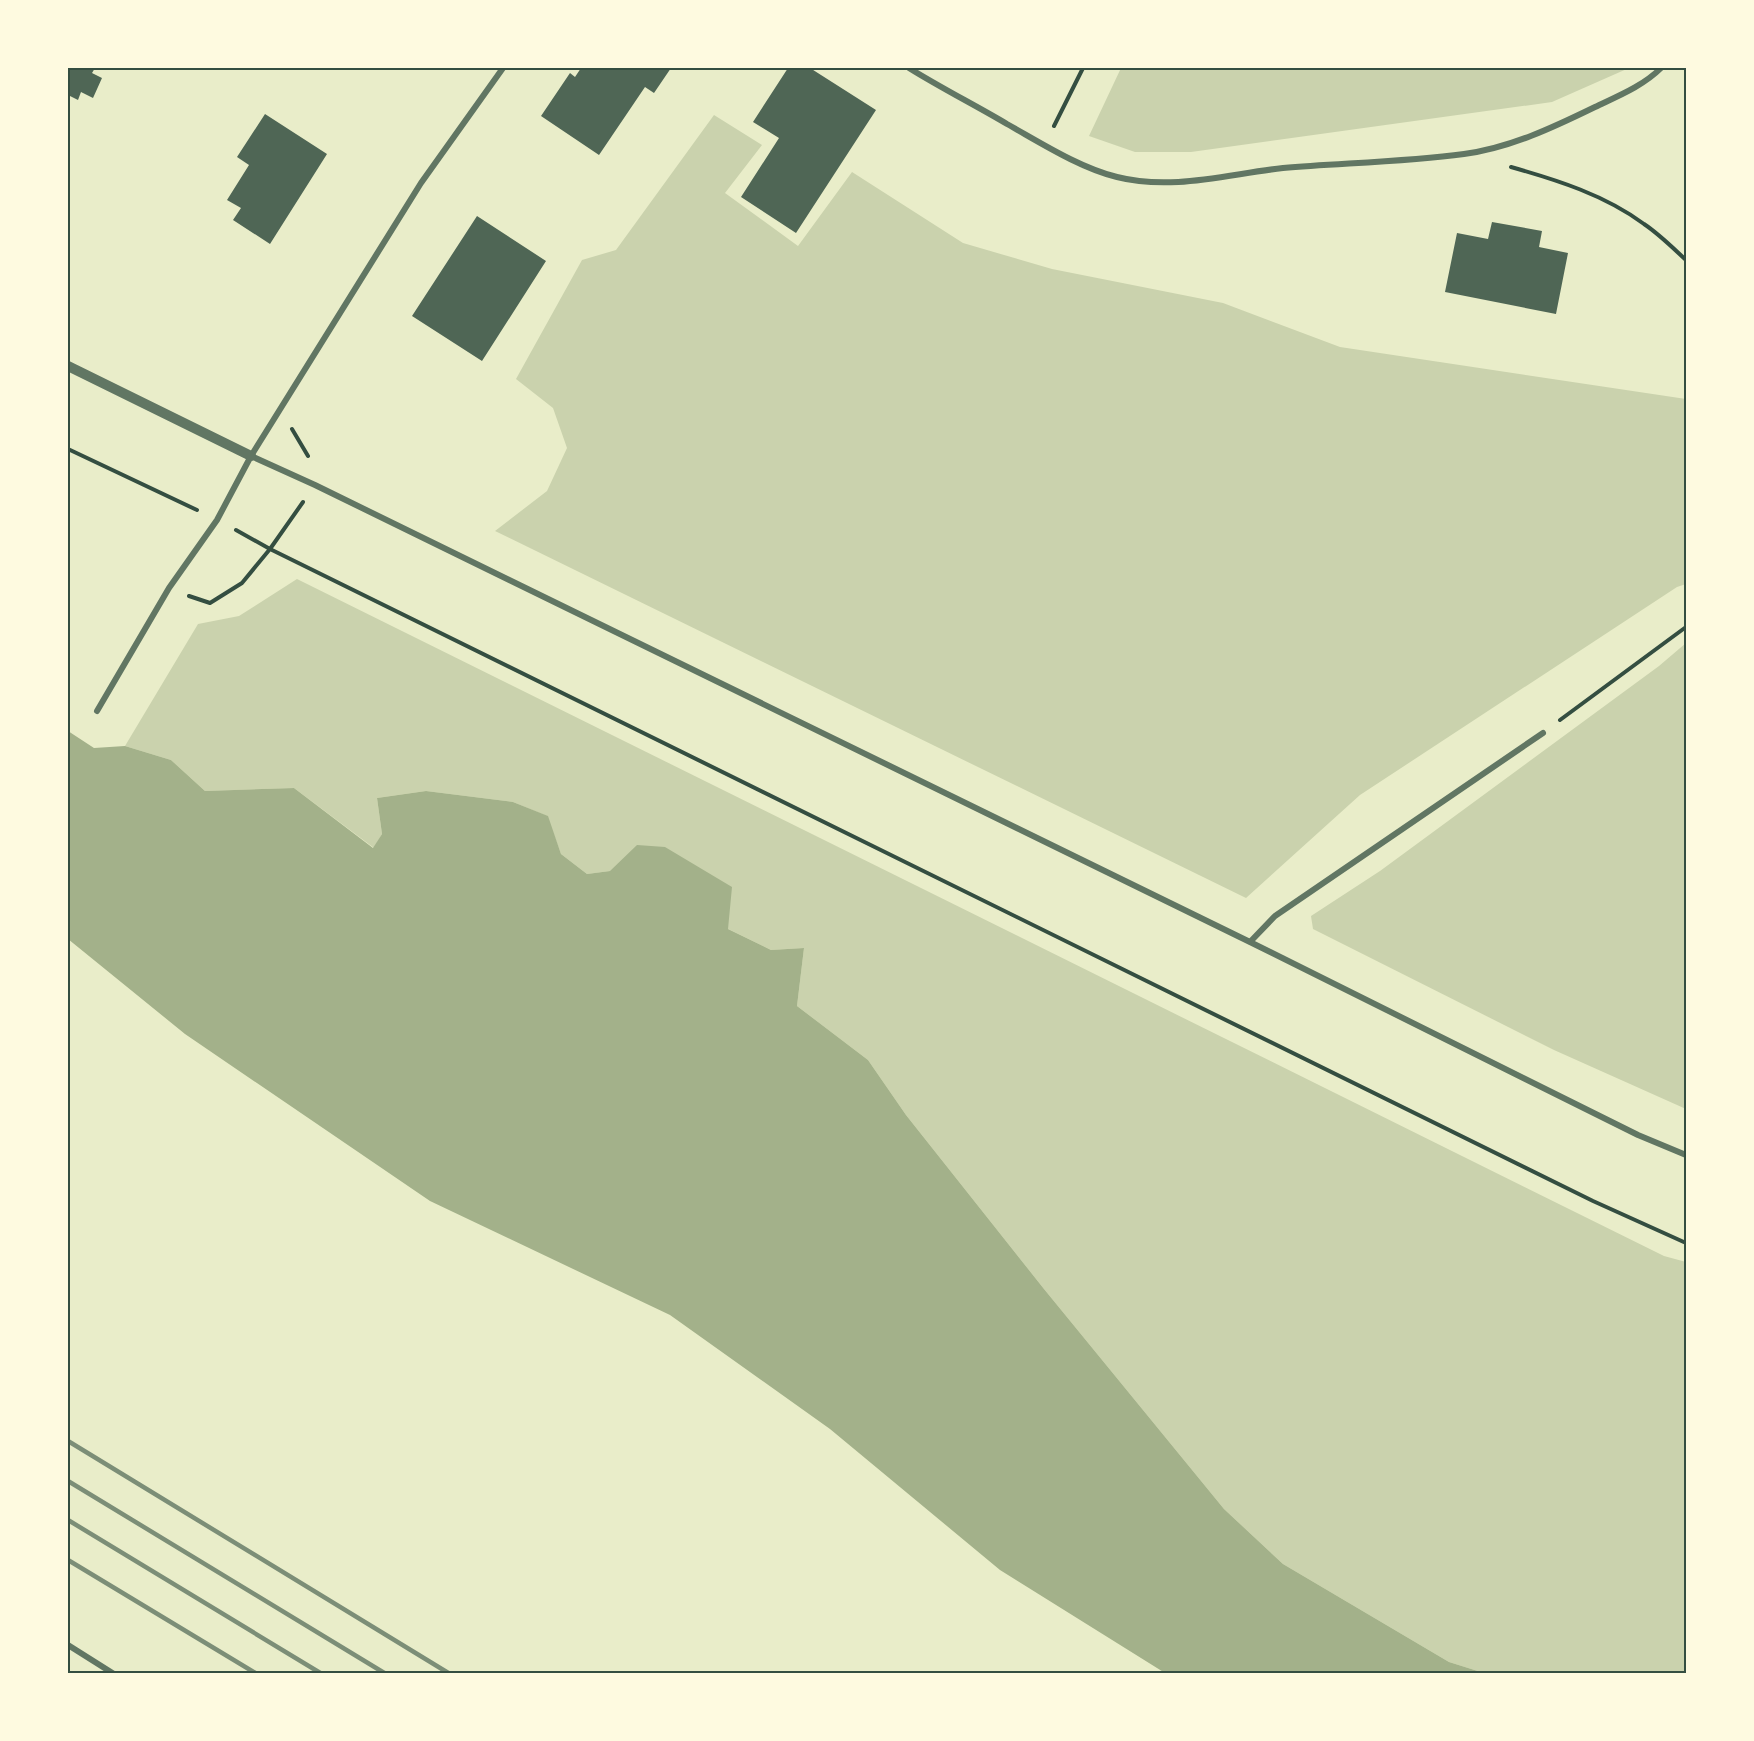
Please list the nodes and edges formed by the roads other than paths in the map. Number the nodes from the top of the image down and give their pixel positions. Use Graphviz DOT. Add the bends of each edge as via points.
graph roads {
  1 [pos="503,68"];
  2 [pos="909,68"];
  3 [pos="1661,68"];
  4 [pos="68,366"];
  5 [pos="251,456"];
  6 [pos="98,711"];
  7 [pos="1543,733"];
  8 [pos="1250,942"];
  9 [pos="1686,1155"];
  10 [pos="68,1645"];
  11 [pos="114,1674"];
  1 -- 5 [label="street" via="421,183"];
  2 -- 3 [label="street" via="1045,145 1115,177 1170,184 1281,169 1465,154 1526,138 1633,89"];
  4 -- 5 [label="street"];
  5 -- 6 [label="street" via="217,520 169,588"];
  5 -- 8 [label="street"];
  7 -- 8 [label="street" via="1275,916"];
  8 -- 9 [label="street" via="1638,1135"];
  10 -- 11 [label="street"];
}
